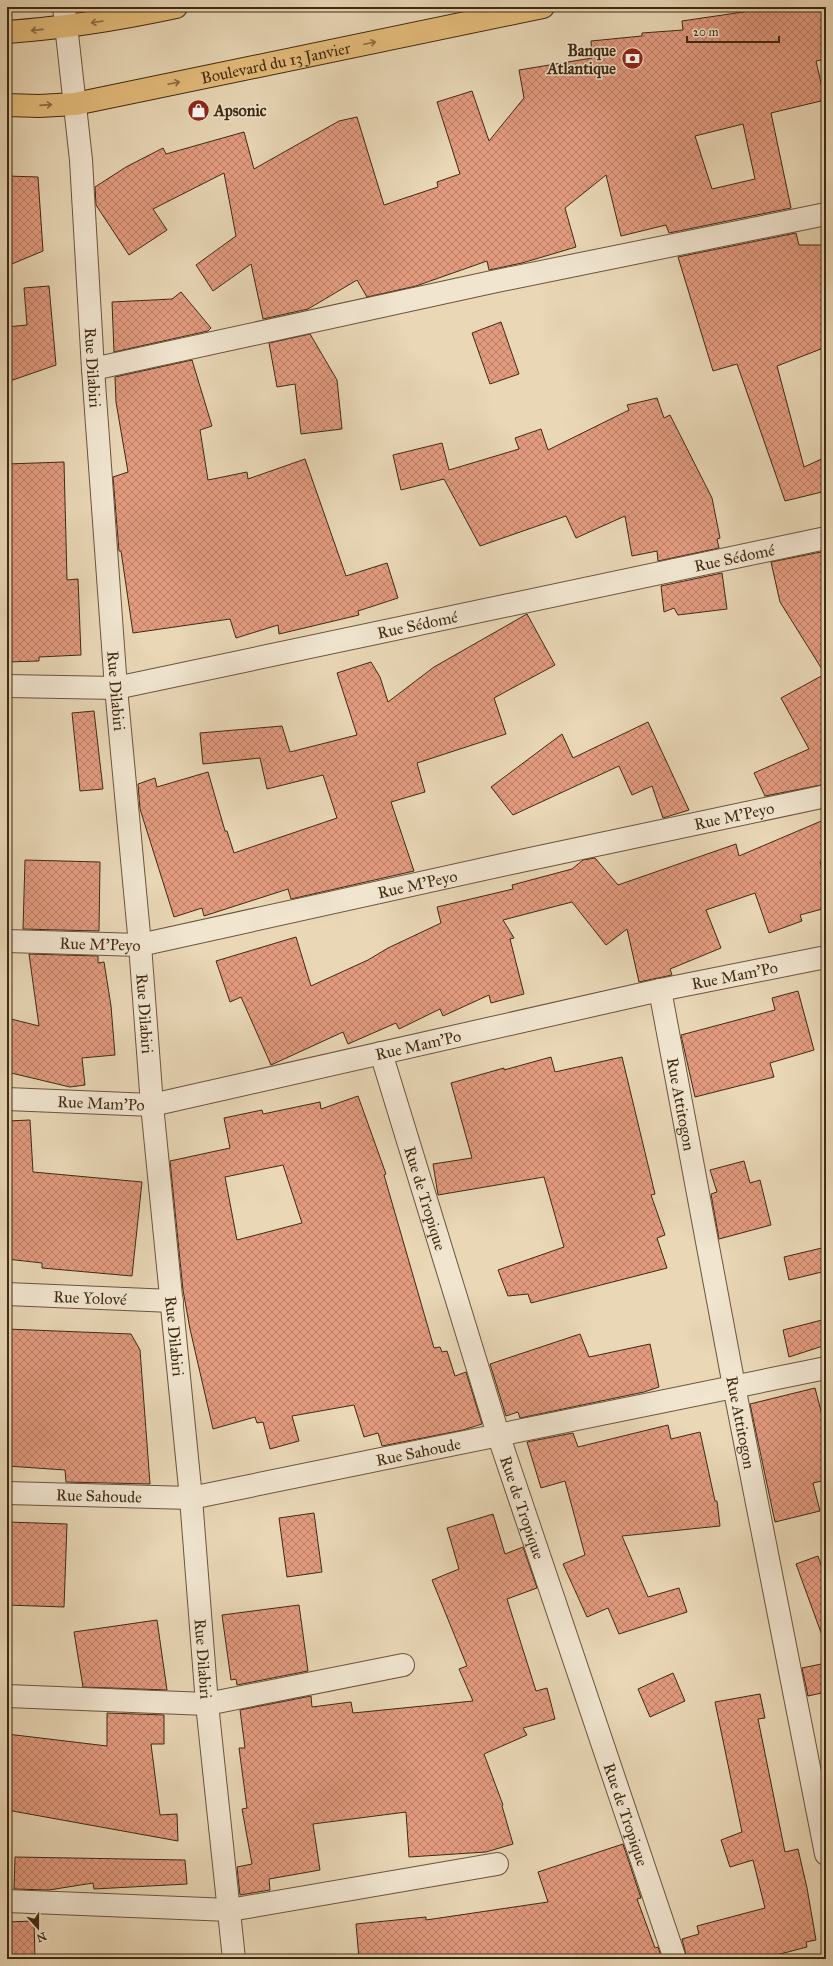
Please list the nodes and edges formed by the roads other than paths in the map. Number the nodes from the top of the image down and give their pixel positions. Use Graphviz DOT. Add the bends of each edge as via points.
graph roads {
  1 [pos="176,7"];
  2 [pos="543,7"];
  3 [pos="65,17"];
  4 [pos="7,32"];
  5 [pos="75,104"];
  6 [pos="7,105"];
  7 [pos="826,214"];
  8 [pos="93,369"];
  9 [pos="826,538"];
  10 [pos="7,686"];
  11 [pos="116,688"];
  12 [pos="826,796"];
  13 [pos="7,941"];
  14 [pos="140,945"];
  15 [pos="826,957"];
  16 [pos="660,990"];
  17 [pos="381,1053"];
  18 [pos="7,1099"];
  19 [pos="152,1105"];
  20 [pos="7,1294"];
  21 [pos="172,1301"];
  22 [pos="826,1368"];
  23 [pos="734,1386"];
  24 [pos="498,1434"];
  25 [pos="7,1493"];
  26 [pos="191,1498"];
  27 [pos="403,1665"];
  28 [pos="7,1696"];
  29 [pos="207,1704"];
  30 [pos="826,1854"];
  31 [pos="497,1864"];
  32 [pos="7,1901"];
  33 [pos="230,1910"];
  34 [pos="234,1959"];
  35 [pos="675,1959"];
  1 -- 3 [label="highway, one-way" via="128,17"];
  5 -- 2 [label="highway, Boulevard du 13 Janvier, one-way"];
  3 -- 4 [label="highway, one-way"];
  3 -- 5 [label="street, Rue Dilabiri"];
  6 -- 5 [label="highway, Boulevard du 13 Janvier, one-way"];
  5 -- 8 [label="street, Rue Dilabiri" via="81,160"];
  7 -- 8 [label="street" via="492,282"];
  8 -- 11 [label="street, Rue Dilabiri"];
  9 -- 11 [label="street, Rue Sédomé"];
  10 -- 11 [label="street, Rue Sédomé"];
  11 -- 14 [label="street, Rue Dilabiri"];
  12 -- 14 [label="street, Rue M'Peyo"];
  13 -- 14 [label="street, Rue M'Peyo"];
  14 -- 19 [label="street, Rue Dilabiri"];
  15 -- 16 [label="street, Rue Mam'Po"];
  16 -- 17 [label="street, Rue Mam'Po"];
  16 -- 23 [label="street, Rue Attitogon"];
  17 -- 19 [label="street, Rue Mam'Po"];
  17 -- 24 [label="street, Rue de Tropique"];
  18 -- 19 [label="street, Rue Mam'Po"];
  19 -- 21 [label="street, Rue Dilabiri"];
  20 -- 21 [label="street, Rue Yolové"];
  21 -- 26 [label="street, Rue Dilabiri"];
  22 -- 23 [label="street, Rue Sahoude"];
  23 -- 24 [label="street, Rue Sahoude"];
  23 -- 30 [label="street, Rue Attitogon"];
  24 -- 26 [label="street, Rue Sahoude"];
  24 -- 35 [label="street, Rue de Tropique"];
  25 -- 26 [label="street, Rue Sahoude"];
  26 -- 29 [label="street, Rue Dilabiri"];
  27 -- 29 [label="street"];
  28 -- 29 [label="street"];
  29 -- 33 [label="street, Rue Dilabiri"];
  31 -- 33 [label="street"];
  32 -- 33 [label="street"];
  33 -- 34 [label="street, Rue Dilabiri"];
}
